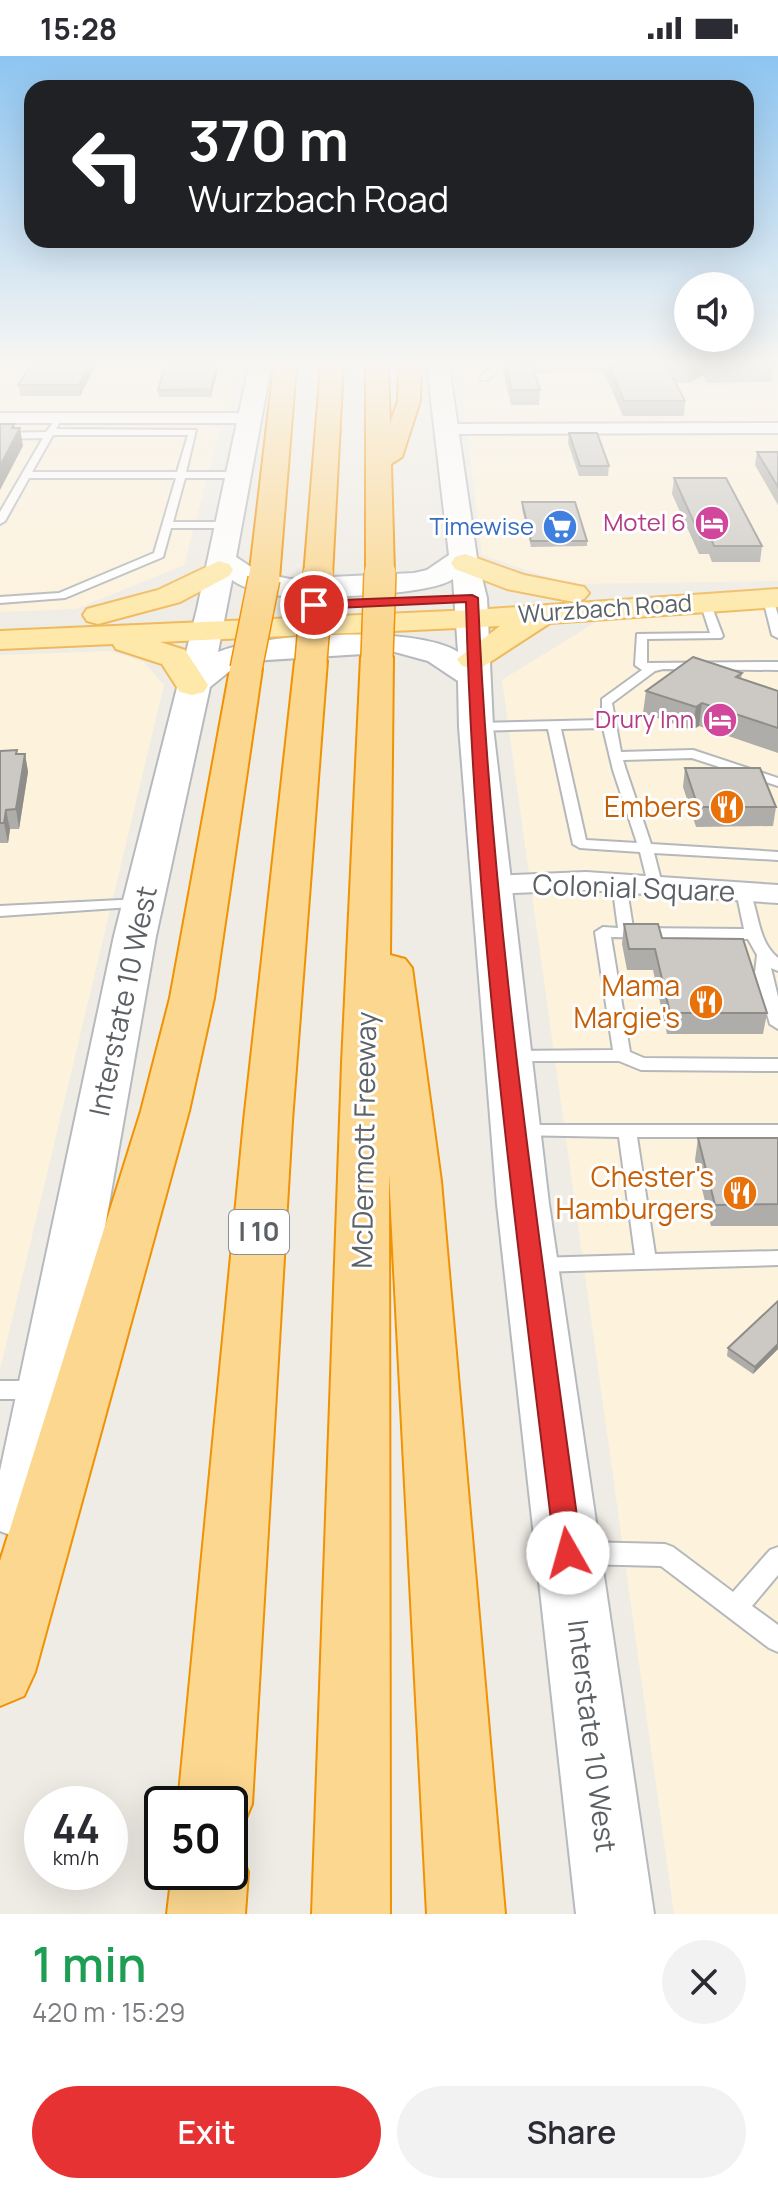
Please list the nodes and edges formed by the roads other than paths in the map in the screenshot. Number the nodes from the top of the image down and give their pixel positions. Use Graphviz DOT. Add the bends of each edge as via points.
graph roads {
  1 [pos="39,453"];
  2 [pos="188,453"];
  3 [pos="241,453"];
  4 [pos="276,453"];
  5 [pos="314,453"];
  6 [pos="325,453"];
  7 [pos="378,453"];
  8 [pos="392,453"];
  9 [pos="448,453"];
  10 [pos="26,475"];
  11 [pos="183,475"];
  12 [pos="236,475"];
  13 [pos="379,485"];
  14 [pos="323,486"];
  15 [pos="0,521"];
  16 [pos="168,525"];
  17 [pos="227,525"];
  18 [pos="464,560"];
  19 [pos="220,564"];
  20 [pos="775,594"];
  21 [pos="0,600"];
  22 [pos="705,602"];
  23 [pos="569,603"];
  24 [pos="473,609"];
  25 [pos="209,620"];
  26 [pos="0,622"];
  27 [pos="92,626"];
  28 [pos="778,635"];
  29 [pos="0,640"];
  30 [pos="778,666"];
  31 [pos="474,668"];
  32 [pos="651,669"];
  33 [pos="192,685"];
  34 [pos="607,724"];
  35 [pos="476,727"];
  36 [pos="554,727"];
  37 [pos="617,756"];
  38 [pos="778,782"];
  39 [pos="373,818"];
  40 [pos="647,846"];
  41 [pos="778,856"];
  42 [pos="619,883"];
  43 [pos="655,884"];
  44 [pos="490,885"];
  45 [pos="743,891"];
  46 [pos="778,894"];
  47 [pos="143,903"];
  48 [pos="0,911"];
  49 [pos="626,932"];
  50 [pos="752,934"];
  51 [pos="771,962"];
  52 [pos="778,1024"];
  53 [pos="778,1050"];
  54 [pos="622,1055"];
  55 [pos="508,1057"];
  56 [pos="756,1065"];
  57 [pos="778,1065"];
  58 [pos="516,1131"];
  59 [pos="627,1131"];
  60 [pos="778,1131"];
  61 [pos="770,1260"];
  62 [pos="646,1263"];
  63 [pos="532,1265"];
  64 [pos="23,1390"];
  65 [pos="568,1553"];
  66 [pos="778,1558"];
  67 [pos="736,1606"];
  68 [pos="0,1640"];
  69 [pos="778,1640"];
  70 [pos="0,1672"];
  71 [pos="216,1786"];
  72 [pos="208,1890"];
  73 [pos="206,1914"];
  74 [pos="351,1914"];
  75 [pos="466,1914"];
  76 [pos="615,1914"];
  1 -- 10 [label="lane"];
  2 -- 11 [label="lane"];
  3 -- 12 [label="main road, Interstate 10 West"];
  4 -- 70 [label="highway, bridge" via="264,579 192,998 165,1111"];
  5 -- 14 [label="highway"];
  6 -- 14 [label="highway, I 10"];
  7 -- 13 [label="highway, McDermott Freeway"];
  8 -- 13 [label="highway"];
  9 -- 18 [label="main road, Interstate 10 West"];
  10 -- 11 [label="lane"];
  10 -- 15 [label="lane"];
  11 -- 12 [label="lane"];
  11 -- 16 [label="lane"];
  12 -- 17 [label="main road, Interstate 10 West"];
  13 -- 39 [label="highway, McDermott Freeway, bridge"];
  14 -- 71 [label="highway, I 10, bridge"];
  16 -- 17 [label="lane"];
  16 -- 21 [label="lane" via="159,555 61,596"];
  17 -- 19 [label="main road, Interstate 10 West"];
  18 -- 19 [label="main road" via="437,577 414,582 290,588 241,576"];
  18 -- 23 [label="main road"];
  18 -- 24 [label="main road, Interstate 10 West"];
  19 -- 25 [label="main road, Interstate 10 West"];
  19 -- 27 [label="main road" via="169,596"];
  20 -- 22 [label="main road, Wurzbach Road"];
  20 -- 23 [label="main road, Wurzbach Road"];
  20 -- 28 [label="lane"];
  22 -- 23 [label="main road, Wurzbach Road"];
  22 -- 32 [label="lane" via="717,636 641,636 641,665"];
  23 -- 24 [label="main road, Wurzbach Road"];
  23 -- 31 [label="main road" via="521,628"];
  24 -- 25 [label="main road, Wurzbach Road"];
  24 -- 31 [label="main road, Interstate 10 West"];
  25 -- 27 [label="main road, Wurzbach Road"];
  25 -- 33 [label="main road, Interstate 10 West"];
  26 -- 27 [label="main road, Wurzbach Road"];
  27 -- 29 [label="main road, Wurzbach Road"];
  27 -- 33 [label="main road" via="174,657"];
  30 -- 32 [label="lane"];
  31 -- 33 [label="main road" via="395,643 246,652 220,663"];
  31 -- 35 [label="main road, Interstate 10 West"];
  32 -- 34 [label="lane" via="606,702"];
  33 -- 47 [label="main road, Interstate 10 West"];
  34 -- 36 [label="lane"];
  34 -- 37 [label="lane"];
  35 -- 36 [label="lane"];
  35 -- 44 [label="main road, Interstate 10 West"];
  36 -- 40 [label="lane" via="580,844"];
  37 -- 38 [label="lane" via="693,754"];
  37 -- 40 [label="lane"];
  39 -- 74 [label="highway, McDermott Freeway"];
  39 -- 75 [label="highway" via="415,1181"];
  40 -- 41 [label="lane"];
  40 -- 43 [label="lane"];
  42 -- 43 [label="street, Colonial Square"];
  42 -- 44 [label="street, Colonial Square"];
  42 -- 49 [label="lane"];
  43 -- 45 [label="street, Colonial Square"];
  44 -- 55 [label="main road, Interstate 10 West"];
  45 -- 46 [label="street, Colonial Square"];
  45 -- 50 [label="lane"];
  47 -- 48 [label="lane"];
  47 -- 64 [label="main road, Interstate 10 West"];
  49 -- 50 [label="lane"];
  49 -- 54 [label="lane" via="603,932"];
  50 -- 51 [label="lane"];
  51 -- 52 [label="lane" via="763,973"];
  53 -- 56 [label="lane"];
  54 -- 55 [label="lane"];
  54 -- 56 [label="lane" via="641,1064"];
  55 -- 58 [label="main road, Interstate 10 West"];
  56 -- 57 [label="lane"];
  58 -- 59 [label="lane"];
  58 -- 63 [label="main road, Interstate 10 West"];
  59 -- 60 [label="lane"];
  59 -- 62 [label="lane"];
  61 -- 62 [label="lane"];
  62 -- 63 [label="lane"];
  63 -- 65 [label="main road, Interstate 10 West"];
  64 -- 68 [label="main road, Interstate 10 West"];
  65 -- 67 [label="lane" via="665,1555"];
  65 -- 76 [label="main road, Interstate 10 West"];
  66 -- 67 [label="lane"];
  67 -- 69 [label="lane"];
  72 -- 73 [label="highway"];
}
